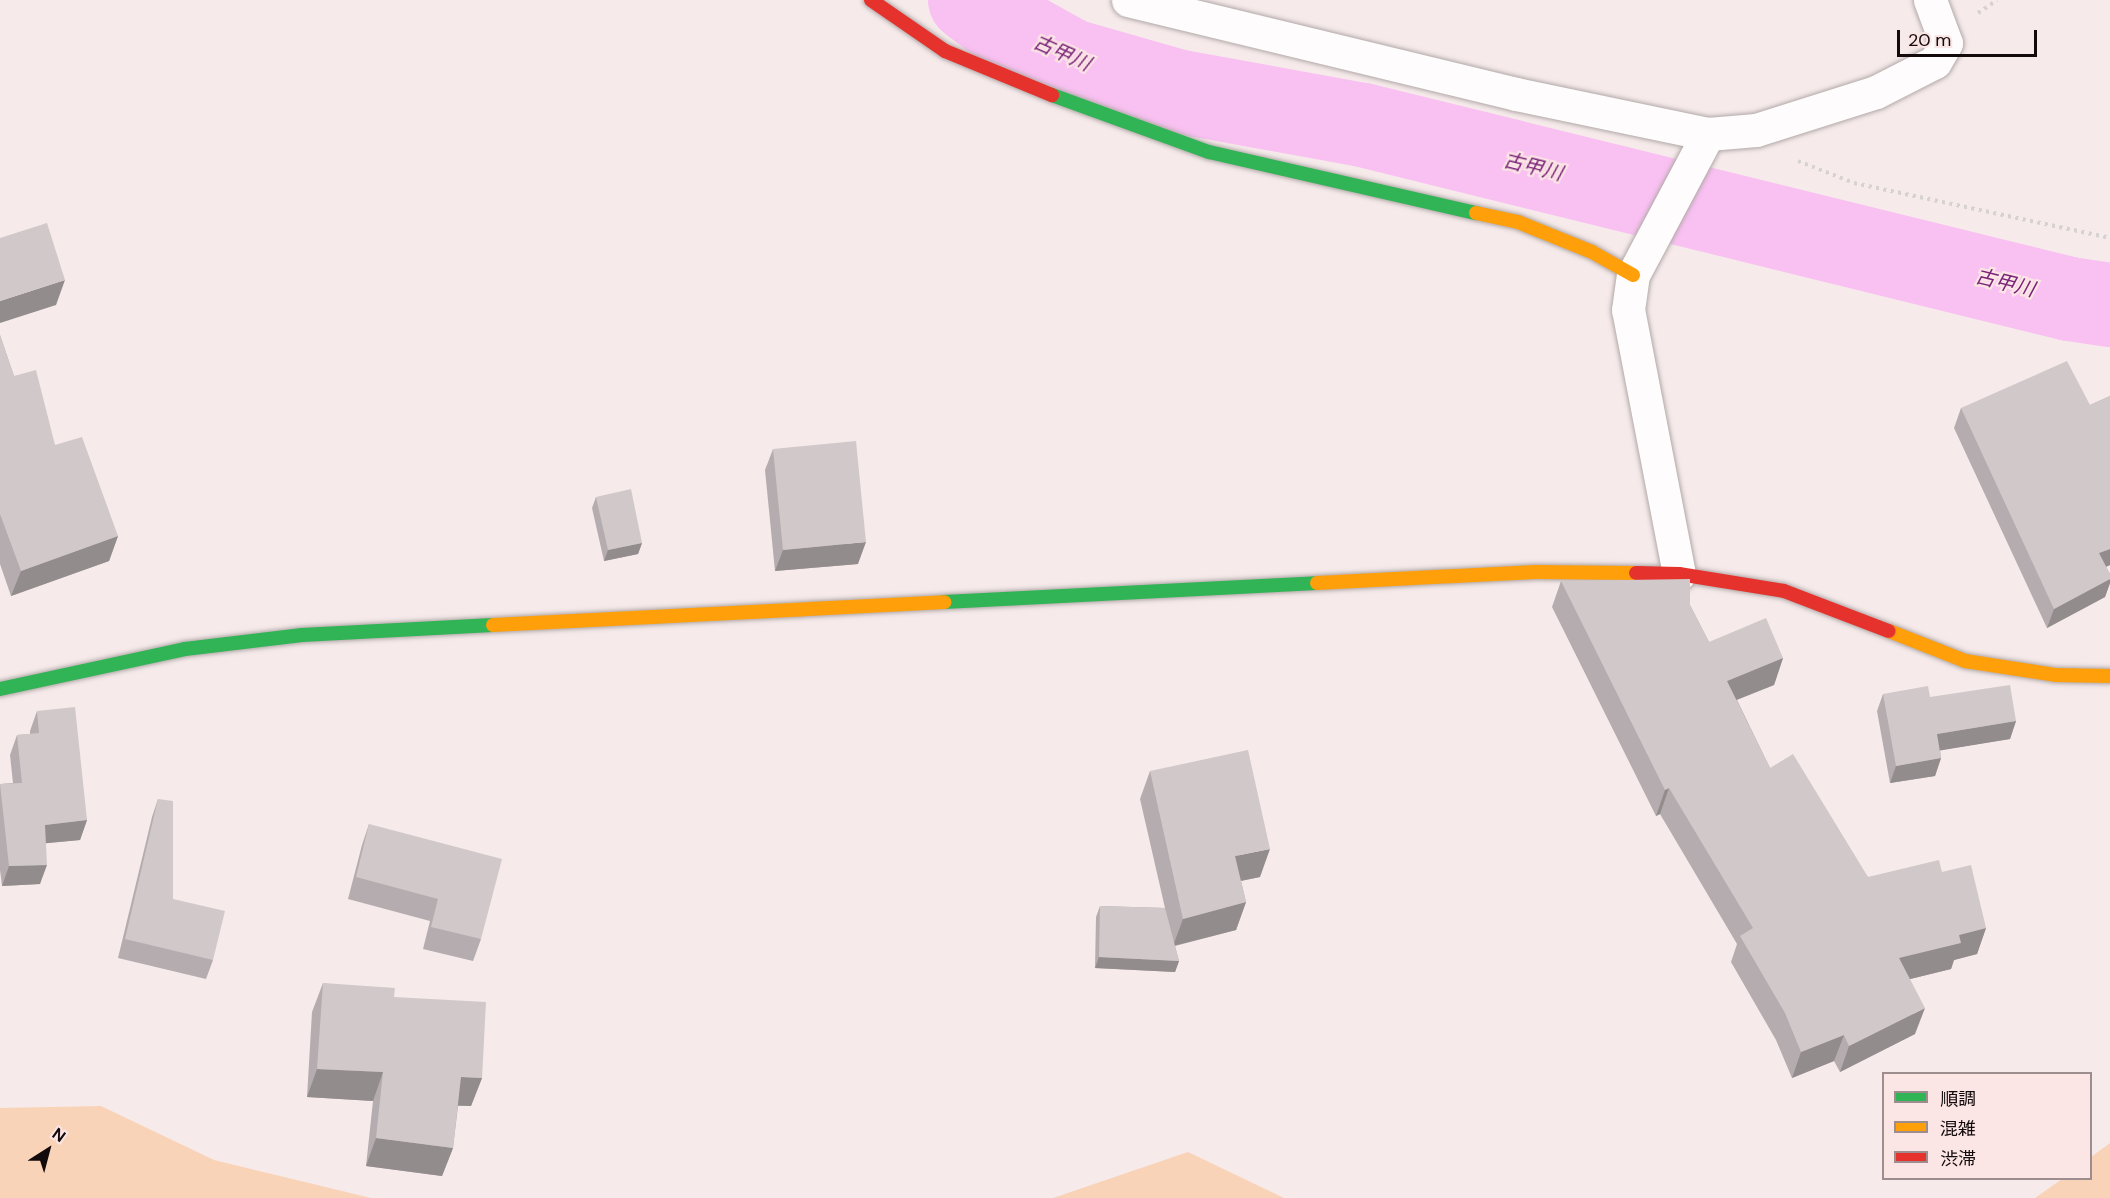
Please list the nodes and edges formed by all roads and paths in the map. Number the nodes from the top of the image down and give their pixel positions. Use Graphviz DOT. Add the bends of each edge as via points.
graph roads {
  1 [pos="871,0"];
  2 [pos="1128,0"];
  3 [pos="1930,0"];
  4 [pos="1756,130"];
  5 [pos="1703,144"];
  6 [pos="2110,238"];
  7 [pos="1633,275"];
  8 [pos="1679,574"];
  9 [pos="2110,676"];
  10 [pos="0,689"];
  1 -- 7 [label="street" via="945,51 1074,104 1209,152 1518,222 1592,252"];
  2 -- 5 [label="street" via="1516,94"];
  3 -- 4 [label="street" via="1946,43 1935,63 1876,92"];
  4 -- 5 [label="street"];
  4 -- 6 [label="path" via="1795,160 1854,183"];
  5 -- 7 [label="street"];
  7 -- 8 [label="street" via="1628,310"];
  8 -- 9 [label="street" via="1784,591 1965,661 2055,675"];
  8 -- 10 [label="street" via="1536,572 302,635 185,649"];
}
